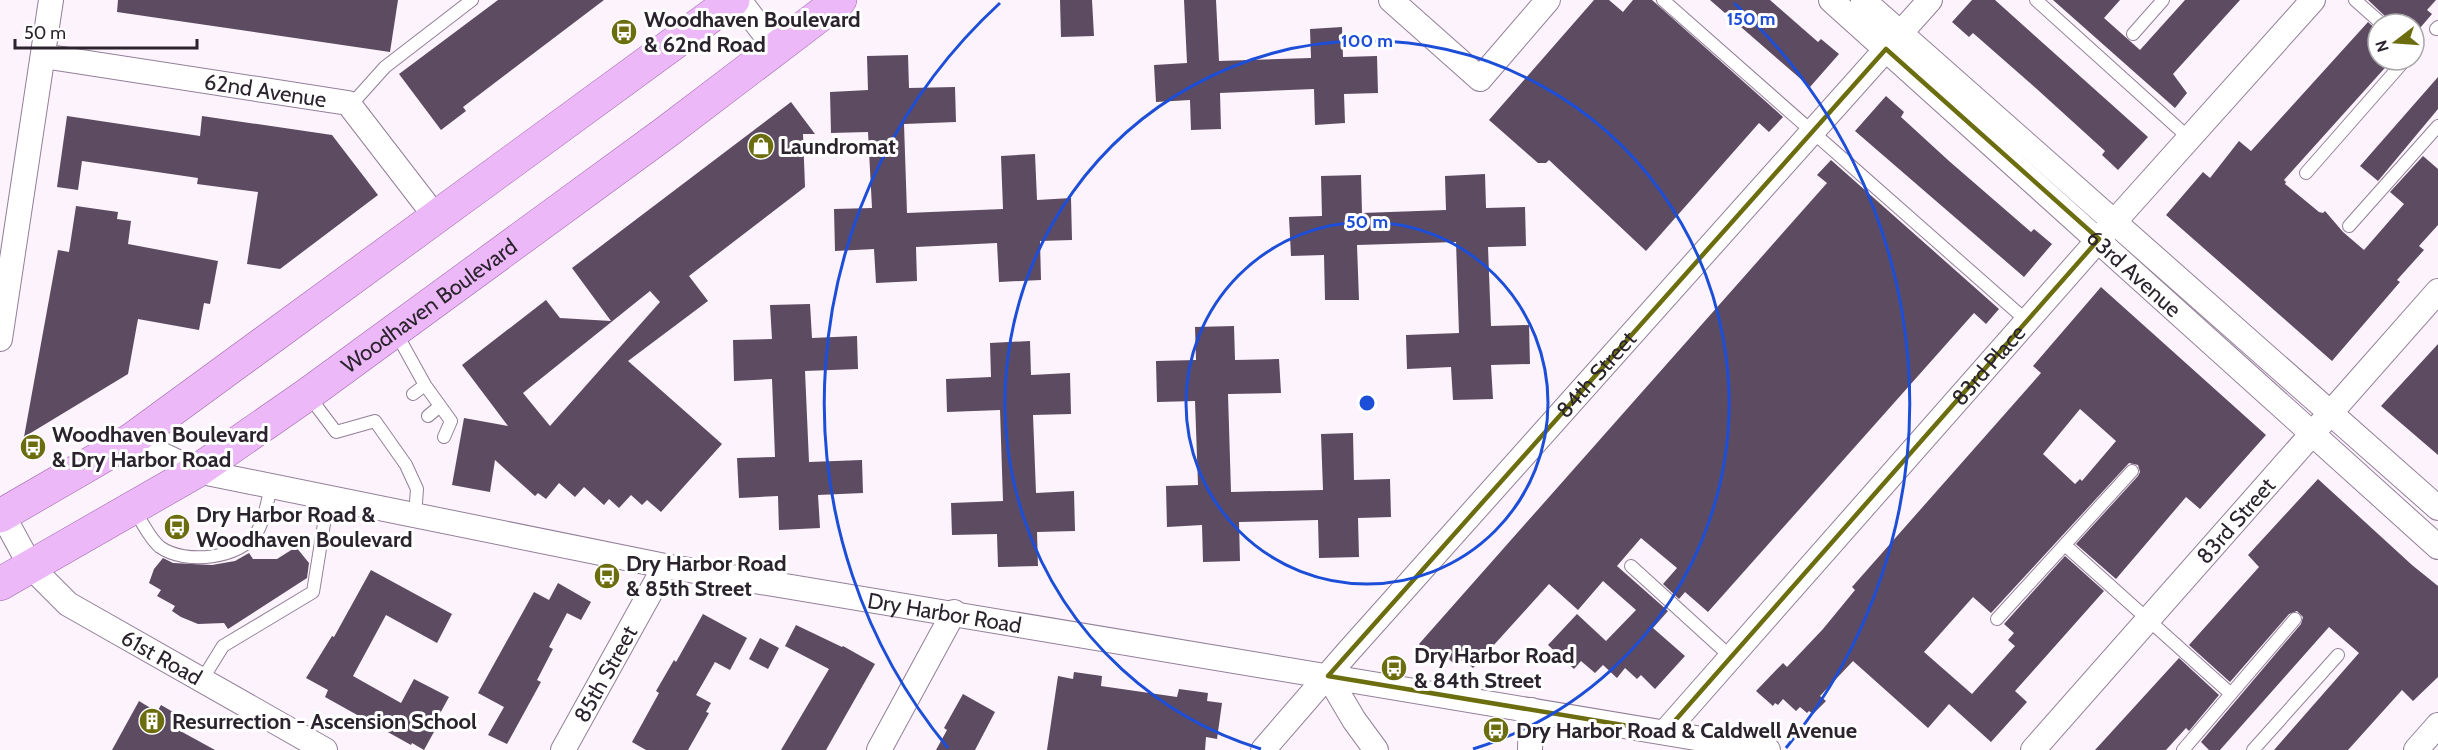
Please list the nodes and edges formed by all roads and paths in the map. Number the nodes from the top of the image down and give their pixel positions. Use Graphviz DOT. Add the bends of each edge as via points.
graph roads {
  1 [pos="51,0"];
  2 [pos="472,0"];
  3 [pos="733,0"];
  4 [pos="739,0"];
  5 [pos="840,0"];
  6 [pos="1391,0"];
  7 [pos="1548,0"];
  8 [pos="1663,0"];
  9 [pos="1831,0"];
  10 [pos="1863,0"];
  11 [pos="1930,0"];
  12 [pos="2036,0"];
  13 [pos="2163,0"];
  14 [pos="2313,0"];
  15 [pos="2355,0"];
  16 [pos="2368,12"];
  17 [pos="2133,34"];
  18 [pos="1893,41"];
  19 [pos="776,49"];
  20 [pos="43,56"];
  21 [pos="2394,72"];
  22 [pos="350,106"];
  23 [pos="2438,126"];
  24 [pos="1812,133"];
  25 [pos="2189,138"];
  26 [pos="2306,173"];
  27 [pos="435,216"];
  28 [pos="2115,221"];
  29 [pos="2349,226"];
  30 [pos="2099,239"];
  31 [pos="2438,291"];
  32 [pos="2027,321"];
  33 [pos="395,330"];
  34 [pos="0,339"];
  35 [pos="425,385"];
  36 [pos="308,394"];
  37 [pos="413,394"];
  38 [pos="440,406"];
  39 [pos="2330,413"];
  40 [pos="428,416"];
  41 [pos="2312,433"];
  42 [pos="444,437"];
  43 [pos="131,440"];
  44 [pos="197,471"];
  45 [pos="2132,471"];
  46 [pos="271,487"];
  47 [pos="328,499"];
  48 [pos="134,508"];
  49 [pos="2438,508"];
  50 [pos="1,513"];
  51 [pos="415,516"];
  52 [pos="2066,546"];
  53 [pos="2438,547"];
  54 [pos="24,555"];
  55 [pos="665,566"];
  56 [pos="1631,566"];
  57 [pos="0,584"];
  58 [pos="954,612"];
  59 [pos="1997,619"];
  60 [pos="2148,619"];
  61 [pos="2295,619"];
  62 [pos="2338,655"];
  63 [pos="1731,657"];
  64 [pos="1328,676"];
  65 [pos="202,680"];
  66 [pos="2231,694"];
  67 [pos="1531,710"];
  68 [pos="2438,725"];
  69 [pos="1665,732"];
  70 [pos="325,750"];
  71 [pos="563,750"];
  72 [pos="879,750"];
  73 [pos="1263,750"];
  74 [pos="1376,750"];
  75 [pos="1530,750"];
  76 [pos="1768,750"];
  77 [pos="2033,750"];
  78 [pos="2183,750"];
  79 [pos="2253,750"];
  80 [pos="2416,750"];
  1 -- 20 [label="street"];
  2 -- 22 [label="lane" via="398,56"];
  3 -- 27 [label="main road"];
  4 -- 19 [label="street"];
  5 -- 19 [label="main road, Woodhaven Boulevard"];
  6 -- 7 [label="street" via="1480,79"];
  8 -- 24 [label="lane"];
  9 -- 18 [label="street, 63rd Avenue"];
  10 -- 18 [label="street, 63rd Avenue"];
  11 -- 18 [label="street, 84th Street"];
  12 -- 25 [label="lane"];
  13 -- 17 [label="lane"];
  14 -- 25 [label="street, 83rd Place"];
  15 -- 16 [label="lane"];
  18 -- 24 [label="street, 84th Street"];
  18 -- 28 [label="street, 63rd Avenue"];
  18 -- 30 [label="street, 63rd Avenue"];
  19 -- 33 [label="main road, Woodhaven Boulevard"];
  20 -- 22 [label="street, 62nd Avenue"];
  20 -- 34 [label="street"];
  21 -- 26 [label="lane"];
  22 -- 27 [label="street, 62nd Avenue"];
  23 -- 29 [label="lane"];
  24 -- 32 [label="lane"];
  24 -- 64 [label="street, 84th Street"];
  25 -- 28 [label="street, 83rd Place"];
  27 -- 43 [label="main road"];
  28 -- 30 [label="street, 83rd Place"];
  28 -- 39 [label="street, 63rd Avenue"];
  30 -- 32 [label="street, 83rd Place"];
  30 -- 41 [label="street, 63rd Avenue"];
  31 -- 39 [label="street, 83rd Street"];
  32 -- 63 [label="street, 83rd Place"];
  33 -- 35 [label="lane"];
  33 -- 36 [label="main road, Woodhaven Boulevard"];
  35 -- 37 [label="lane"];
  35 -- 38 [label="lane"];
  36 -- 44 [label="main road, Woodhaven Boulevard"];
  36 -- 51 [label="lane" via="336,432 380,418 411,461 417,489"];
  38 -- 40 [label="lane"];
  38 -- 42 [label="lane" via="451,421"];
  39 -- 41 [label="street, 83rd Street"];
  39 -- 49 [label="street, 63rd Avenue"];
  41 -- 53 [label="street, 63rd Avenue"];
  41 -- 60 [label="street, 83rd Street"];
  43 -- 44 [label="street, Dry Harbor Road"];
  43 -- 50 [label="main road"];
  44 -- 46 [label="street, Dry Harbor Road"];
  44 -- 48 [label="main road, Woodhaven Boulevard"];
  45 -- 52 [label="lane"];
  46 -- 47 [label="street, Dry Harbor Road"];
  46 -- 48 [label="lane" via="257,533 241,546 213,555 183,556 162,548"];
  47 -- 51 [label="street, Dry Harbor Road"];
  47 -- 65 [label="lane" via="313,592 223,646"];
  48 -- 54 [label="main road, Woodhaven Boulevard"];
  50 -- 54 [label="street, 61st Road"];
  51 -- 55 [label="street, Dry Harbor Road"];
  52 -- 59 [label="lane"];
  52 -- 60 [label="lane"];
  54 -- 57 [label="main road, Woodhaven Boulevard"];
  54 -- 65 [label="street, 61st Road" via="68,604"];
  55 -- 58 [label="street, Dry Harbor Road"];
  55 -- 71 [label="street, 85th Street"];
  56 -- 63 [label="lane"];
  58 -- 64 [label="street, Dry Harbor Road"];
  58 -- 72 [label="street"];
  60 -- 66 [label="lane"];
  60 -- 77 [label="street, 83rd Street"];
  61 -- 66 [label="lane"];
  62 -- 79 [label="lane"];
  63 -- 69 [label="street, 83rd Place"];
  64 -- 67 [label="street, Dry Harbor Road"];
  64 -- 73 [label="street, 84th Street"];
  64 -- 74 [label="street"];
  65 -- 70 [label="street, 61st Road"];
  66 -- 78 [label="lane"];
  67 -- 69 [label="street, Dry Harbor Road"];
  67 -- 75 [label="street"];
  68 -- 80 [label="street"];
  69 -- 76 [label="street, Dry Harbor Road"];
}
